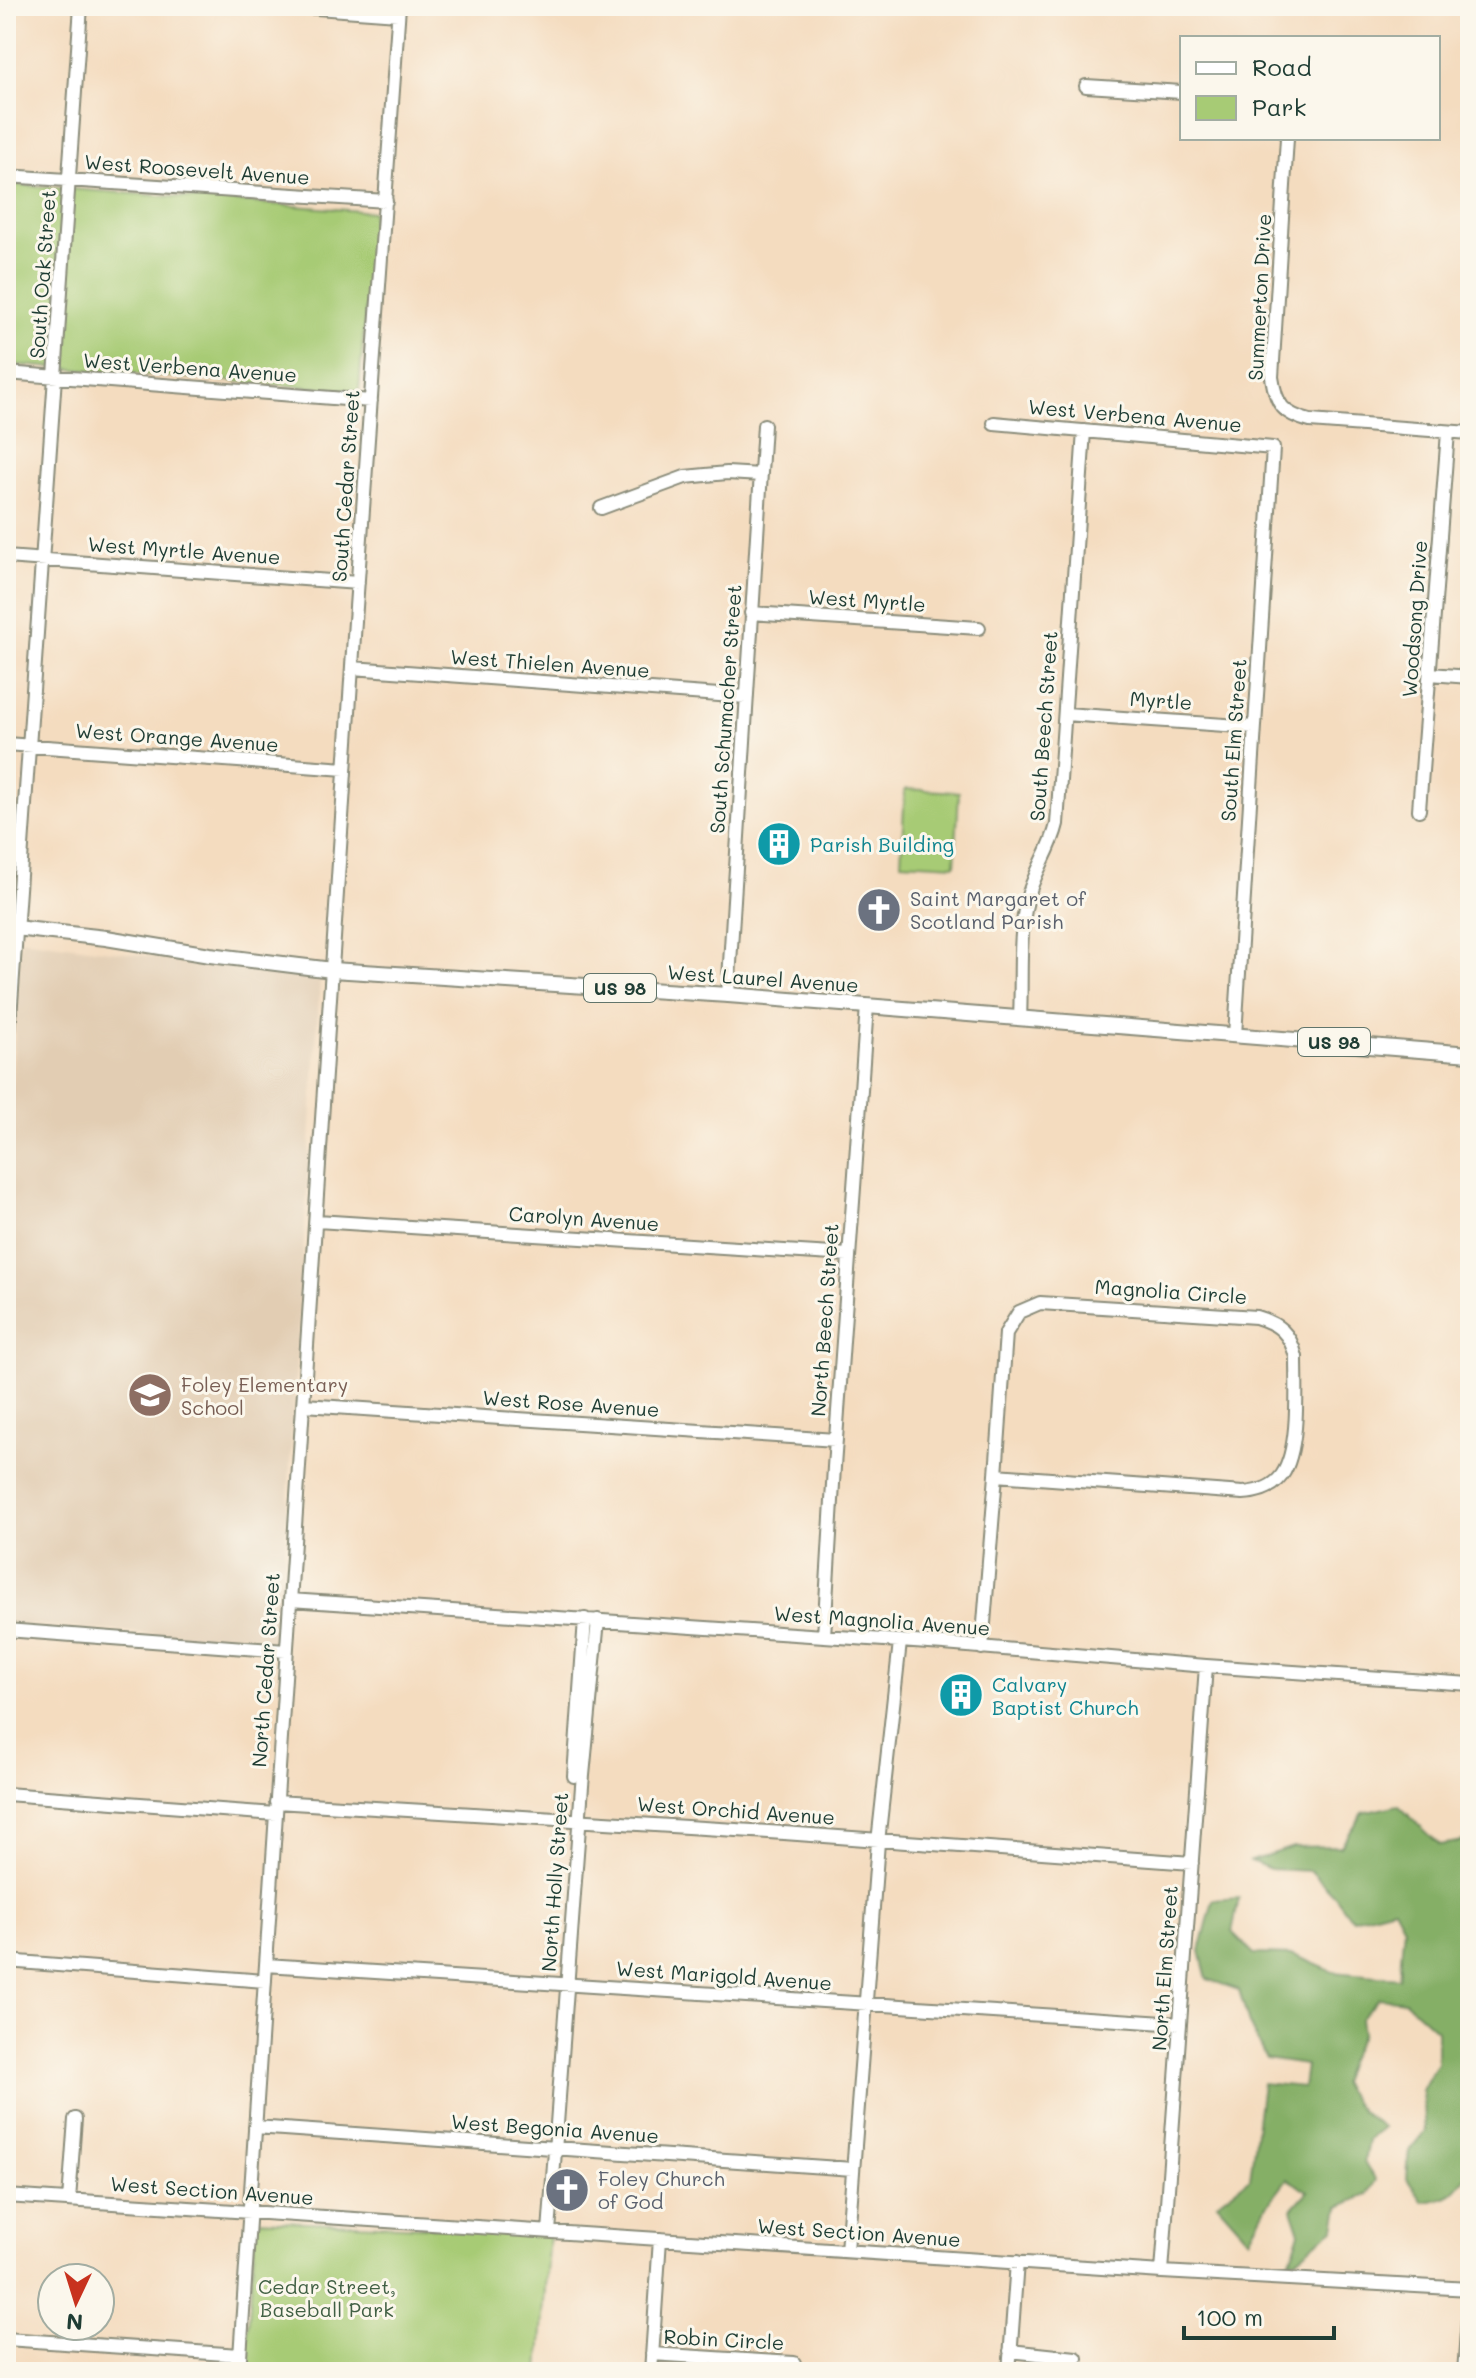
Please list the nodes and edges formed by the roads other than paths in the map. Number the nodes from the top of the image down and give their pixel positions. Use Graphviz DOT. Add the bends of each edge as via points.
graph roads {
  1 [pos="81,6"];
  2 [pos="289,6"];
  3 [pos="399,10"];
  4 [pos="1086,86"];
  5 [pos="1180,92"];
  6 [pos="1287,140"];
  7 [pos="6,176"];
  8 [pos="68,181"];
  9 [pos="386,201"];
  10 [pos="6,373"];
  11 [pos="55,377"];
  12 [pos="371,401"];
  13 [pos="994,423"];
  14 [pos="764,425"];
  15 [pos="1084,431"];
  16 [pos="1448,432"];
  17 [pos="1470,433"];
  18 [pos="1273,448"];
  19 [pos="761,475"];
  20 [pos="601,508"];
  21 [pos="6,557"];
  22 [pos="42,559"];
  23 [pos="358,583"];
  24 [pos="751,613"];
  25 [pos="979,628"];
  26 [pos="352,668"];
  27 [pos="1430,674"];
  28 [pos="1470,677"];
  29 [pos="746,697"];
  30 [pos="1065,714"];
  31 [pos="1254,727"];
  32 [pos="6,744"];
  33 [pos="28,746"];
  34 [pos="345,769"];
  35 [pos="1419,810"];
  36 [pos="11,927"];
  37 [pos="332,970"];
  38 [pos="728,995"];
  39 [pos="867,1006"];
  40 [pos="1020,1019"];
  41 [pos="1235,1035"];
  42 [pos="1470,1054"];
  43 [pos="6,1075"];
  44 [pos="317,1221"];
  45 [pos="848,1255"];
  46 [pos="304,1405"];
  47 [pos="836,1440"];
  48 [pos="996,1475"];
  49 [pos="290,1600"];
  50 [pos="591,1620"];
  51 [pos="6,1630"];
  52 [pos="824,1636"];
  53 [pos="900,1642"];
  54 [pos="982,1648"];
  55 [pos="286,1651"];
  56 [pos="1206,1666"];
  57 [pos="1470,1684"];
  58 [pos="6,1794"];
  59 [pos="276,1808"];
  60 [pos="575,1820"];
  61 [pos="878,1842"];
  62 [pos="1192,1863"];
  63 [pos="6,1961"];
  64 [pos="266,1965"];
  65 [pos="265,1981"];
  66 [pos="567,1984"];
  67 [pos="865,2004"];
  68 [pos="1180,2024"];
  69 [pos="75,2119"];
  70 [pos="255,2127"];
  71 [pos="556,2147"];
  72 [pos="853,2169"];
  73 [pos="6,2196"];
  74 [pos="69,2200"];
  75 [pos="250,2212"];
  76 [pos="549,2232"];
  77 [pos="660,2239"];
  78 [pos="847,2251"];
  79 [pos="1017,2262"];
  80 [pos="1162,2272"];
  81 [pos="1470,2291"];
  82 [pos="6,2339"];
  83 [pos="1010,2351"];
  84 [pos="652,2354"];
  85 [pos="240,2355"];
  86 [pos="1076,2358"];
  87 [pos="794,2363"];
  88 [pos="239,2372"];
  89 [pos="651,2372"];
  90 [pos="1009,2372"];
  91 [pos="1464,2372"];
  1 -- 8 [label="street, South Oak Street"];
  2 -- 3 [label="street"];
  3 -- 9 [label="street, South Cedar Street"];
  4 -- 5 [label="street"];
  6 -- 16 [label="street, Summerton Drive" via="1272,377 1281,406 1291,416 1310,421"];
  7 -- 8 [label="street, West Roosevelt Avenue"];
  8 -- 9 [label="street, West Roosevelt Avenue"];
  8 -- 11 [label="street, South Oak Street"];
  9 -- 12 [label="street, South Cedar Street"];
  10 -- 11 [label="street, West Verbena Avenue"];
  11 -- 12 [label="street, West Verbena Avenue"];
  11 -- 22 [label="street, South Oak Street"];
  12 -- 23 [label="street, South Cedar Street"];
  13 -- 15 [label="street, West Verbena Avenue"];
  14 -- 19 [label="street, South Schumacher Street"];
  15 -- 18 [label="street, West Verbena Avenue"];
  15 -- 30 [label="street, South Beech Street"];
  16 -- 17 [label="street, Summerton Drive"];
  16 -- 27 [label="street, Woodsong Drive"];
  18 -- 31 [label="street, South Elm Street"];
  19 -- 20 [label="street" via="685,477"];
  19 -- 24 [label="street, South Schumacher Street"];
  21 -- 22 [label="street, West Myrtle Avenue"];
  22 -- 23 [label="street, West Myrtle Avenue"];
  22 -- 33 [label="street, South Oak Street"];
  23 -- 26 [label="street, South Cedar Street"];
  24 -- 25 [label="street, West Myrtle"];
  24 -- 29 [label="street, South Schumacher Street"];
  26 -- 29 [label="street, West Thielen Avenue"];
  26 -- 34 [label="street, South Cedar Street"];
  27 -- 28 [label="street"];
  27 -- 35 [label="street, Woodsong Drive"];
  29 -- 38 [label="street, South Schumacher Street"];
  30 -- 31 [label="street, Myrtle"];
  30 -- 40 [label="street, South Beech Street" via="1054,835 1033,878 1025,913"];
  31 -- 41 [label="street, South Elm Street"];
  32 -- 33 [label="street, West Orange Avenue"];
  33 -- 34 [label="street, West Orange Avenue"];
  33 -- 36 [label="street, South Oak Street"];
  34 -- 37 [label="street, South Cedar Street"];
  36 -- 37 [label="main road, West Laurel Avenue / US 98"];
  36 -- 43 [label="street, South Oak Street"];
  37 -- 38 [label="main road, West Laurel Avenue / US 98"];
  37 -- 44 [label="street, North Cedar Street"];
  38 -- 39 [label="main road, West Laurel Avenue / US 98"];
  39 -- 40 [label="main road, West Laurel Avenue / US 98"];
  39 -- 45 [label="street, North Beech Street"];
  40 -- 41 [label="main road, West Laurel Avenue / US 98"];
  41 -- 42 [label="main road, West Laurel Avenue / US 98"];
  44 -- 45 [label="street, Carolyn Avenue"];
  44 -- 46 [label="street, North Cedar Street"];
  45 -- 47 [label="street, North Beech Street"];
  46 -- 47 [label="street, West Rose Avenue"];
  46 -- 49 [label="street, North Cedar Street"];
  47 -- 52 [label="street, North Beech Street"];
  48 -- 48 [label="street, Magnolia Circle" via="1004,1345 1011,1321 1029,1306 1071,1303 1256,1317 1277,1325 1293,1344 1291,1452 1282,1475 1264,1489 1212,1492"];
  48 -- 54 [label="street, Magnolia Circle"];
  49 -- 50 [label="street, West Magnolia Avenue"];
  49 -- 55 [label="street, North Cedar Street"];
  50 -- 52 [label="street, West Magnolia Avenue"];
  50 -- 60 [label="street"];
  51 -- 55 [label="street"];
  52 -- 53 [label="street, West Magnolia Avenue"];
  53 -- 54 [label="street, West Magnolia Avenue"];
  53 -- 61 [label="street"];
  54 -- 56 [label="street, West Magnolia Avenue"];
  55 -- 59 [label="street, North Cedar Street"];
  56 -- 57 [label="street, West Magnolia Avenue"];
  56 -- 62 [label="street, North Elm Street"];
  58 -- 59 [label="street, West Orchid Avenue"];
  59 -- 60 [label="street, West Orchid Avenue"];
  59 -- 64 [label="street, North Cedar Street"];
  60 -- 61 [label="street, West Orchid Avenue"];
  60 -- 66 [label="street, North Holly Street"];
  61 -- 62 [label="street, West Orchid Avenue"];
  61 -- 67 [label="street"];
  62 -- 68 [label="street, North Elm Street"];
  63 -- 65 [label="street"];
  64 -- 65 [label="street, North Cedar Street"];
  64 -- 66 [label="street, West Marigold Avenue"];
  65 -- 70 [label="street, North Cedar Street"];
  66 -- 67 [label="street, West Marigold Avenue"];
  66 -- 71 [label="street, North Holly Street"];
  67 -- 68 [label="street, West Marigold Avenue"];
  67 -- 72 [label="street"];
  68 -- 80 [label="street, North Elm Street"];
  69 -- 74 [label="street"];
  70 -- 71 [label="street, West Begonia Avenue"];
  70 -- 75 [label="street, North Cedar Street"];
  71 -- 72 [label="street, West Begonia Avenue"];
  71 -- 76 [label="street, North Holly Street"];
  72 -- 78 [label="street"];
  73 -- 74 [label="street, West Section Avenue"];
  74 -- 75 [label="street, West Section Avenue"];
  75 -- 76 [label="street, West Section Avenue"];
  75 -- 85 [label="street, North Cedar Street"];
  76 -- 77 [label="street, West Section Avenue"];
  77 -- 78 [label="street, West Section Avenue"];
  77 -- 84 [label="street"];
  78 -- 79 [label="street, West Section Avenue"];
  79 -- 80 [label="street, West Section Avenue"];
  79 -- 83 [label="street"];
  80 -- 81 [label="street, West Section Avenue"];
  81 -- 91 [label="street"];
  82 -- 85 [label="street"];
  83 -- 86 [label="street"];
  83 -- 90 [label="street"];
  84 -- 87 [label="street, Robin Circle"];
  84 -- 89 [label="street"];
  85 -- 88 [label="street, North Cedar Street"];
}
